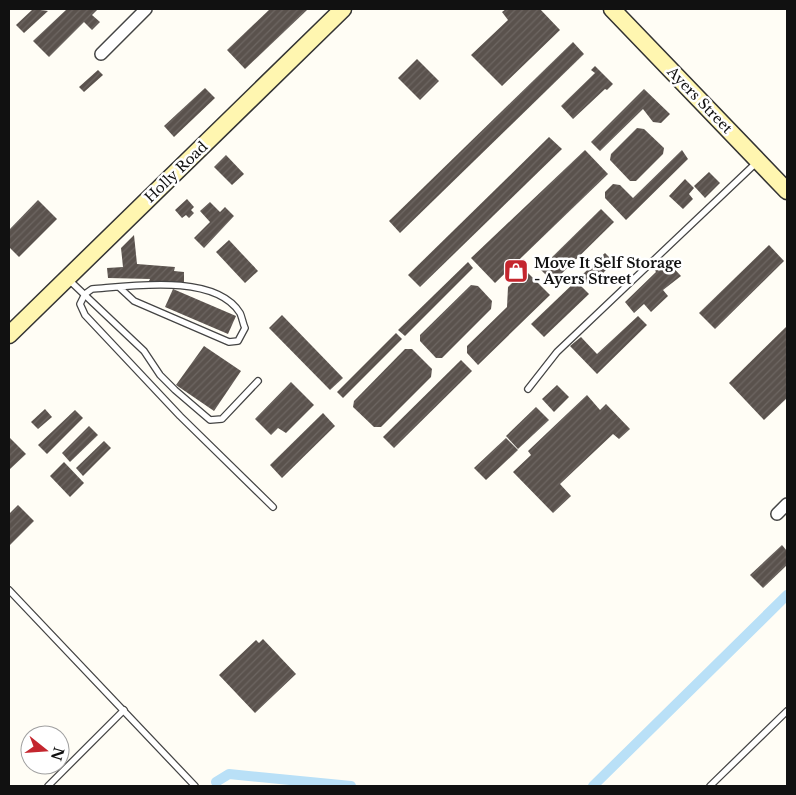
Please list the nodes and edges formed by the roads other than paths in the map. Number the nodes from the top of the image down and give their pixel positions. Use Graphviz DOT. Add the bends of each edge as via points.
graph roads {
  1 [pos="146,9"];
  2 [pos="343,9"];
  3 [pos="612,9"];
  4 [pos="101,54"];
  5 [pos="758,161"];
  6 [pos="787,191"];
  7 [pos="67,279"];
  8 [pos="120,288"];
  9 [pos="85,294"];
  10 [pos="9,335"];
  11 [pos="258,380"];
  12 [pos="528,389"];
  13 [pos="787,504"];
  14 [pos="273,507"];
  15 [pos="777,514"];
  16 [pos="9,590"];
  17 [pos="124,710"];
  18 [pos="787,711"];
  19 [pos="48,786"];
  20 [pos="195,786"];
  21 [pos="710,786"];
  1 -- 4 [label="street"];
  2 -- 7 [label="main road, Holly Road"];
  3 -- 5 [label="main road, Ayers Street"];
  5 -- 6 [label="main road, Ayers Street"];
  5 -- 12 [label="lane" via="557,352"];
  7 -- 9 [label="lane"];
  7 -- 10 [label="main road, Holly Road"];
  8 -- 8 [label="lane" via="161,285 191,287 212,293 229,302 240,313 245,328 238,341 229,342 134,301"];
  8 -- 9 [label="lane" via="92,288"];
  9 -- 11 [label="lane" via="144,351 160,375 210,420 222,419"];
  9 -- 14 [label="lane" via="80,304 85,315 180,416"];
  13 -- 15 [label="street"];
  16 -- 17 [label="lane"];
  17 -- 19 [label="lane"];
  17 -- 20 [label="lane"];
  18 -- 21 [label="lane"];
}
